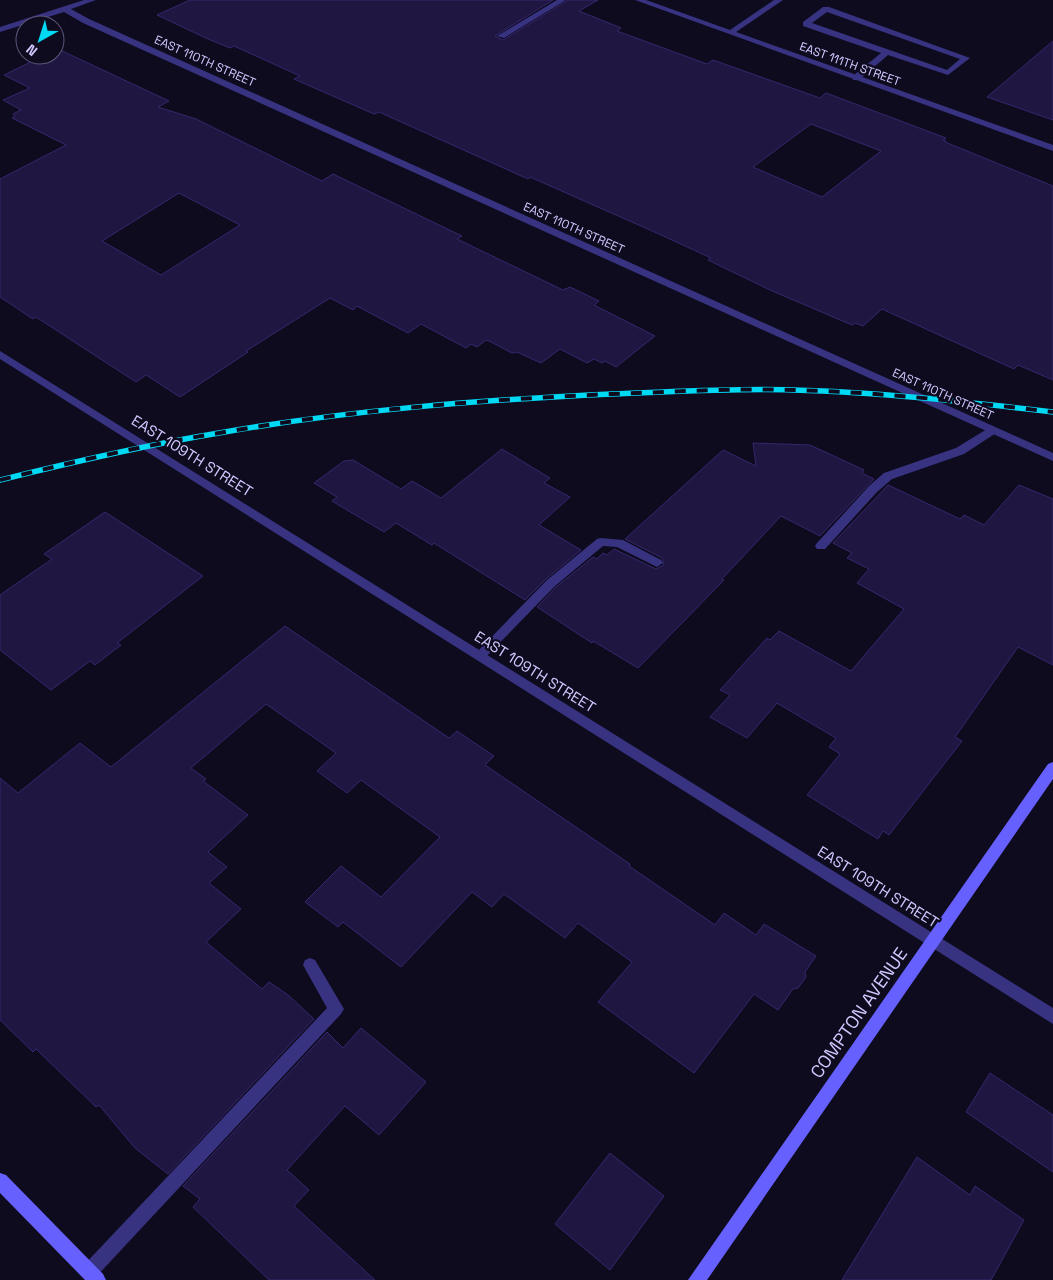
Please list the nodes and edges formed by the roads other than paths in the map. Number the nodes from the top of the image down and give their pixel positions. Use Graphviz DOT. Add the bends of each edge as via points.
graph roads {
  1 [pos="92,0"];
  2 [pos="562,0"];
  3 [pos="639,0"];
  4 [pos="779,0"];
  5 [pos="65,9"];
  6 [pos="0,30"];
  7 [pos="730,33"];
  8 [pos="500,36"];
  9 [pos="887,52"];
  10 [pos="856,78"];
  11 [pos="1053,148"];
  12 [pos="0,354"];
  13 [pos="992,430"];
  14 [pos="1053,457"];
  15 [pos="821,546"];
  16 [pos="657,563"];
  17 [pos="480,656"];
  18 [pos="1053,768"];
  19 [pos="933,941"];
  20 [pos="310,965"];
  21 [pos="1053,1017"];
  22 [pos="0,1181"];
  23 [pos="93,1276"];
  24 [pos="697,1280"];
  1 -- 5 [label="street"];
  2 -- 8 [label="street"];
  3 -- 7 [label="street, EAST 111TH STREET"];
  4 -- 7 [label="street"];
  5 -- 6 [label="street"];
  5 -- 13 [label="street, EAST 110TH STREET"];
  7 -- 10 [label="street, EAST 111TH STREET"];
  9 -- 9 [label="street" via="948,73 966,58 826,9 806,24"];
  9 -- 10 [label="street"];
  10 -- 11 [label="street, EAST 111TH STREET"];
  12 -- 17 [label="street, EAST 109TH STREET"];
  13 -- 14 [label="street, EAST 110TH STREET"];
  13 -- 15 [label="street" via="960,451 888,476 872,489"];
  16 -- 17 [label="street" via="619,543 601,542 551,582"];
  17 -- 19 [label="street, EAST 109TH STREET"];
  18 -- 19 [label="main road, COMPTON AVENUE"];
  19 -- 21 [label="street, EAST 109TH STREET"];
  19 -- 24 [label="main road, COMPTON AVENUE"];
  20 -- 23 [label="street" via="336,1009"];
  22 -- 23 [label="main road"];
}
